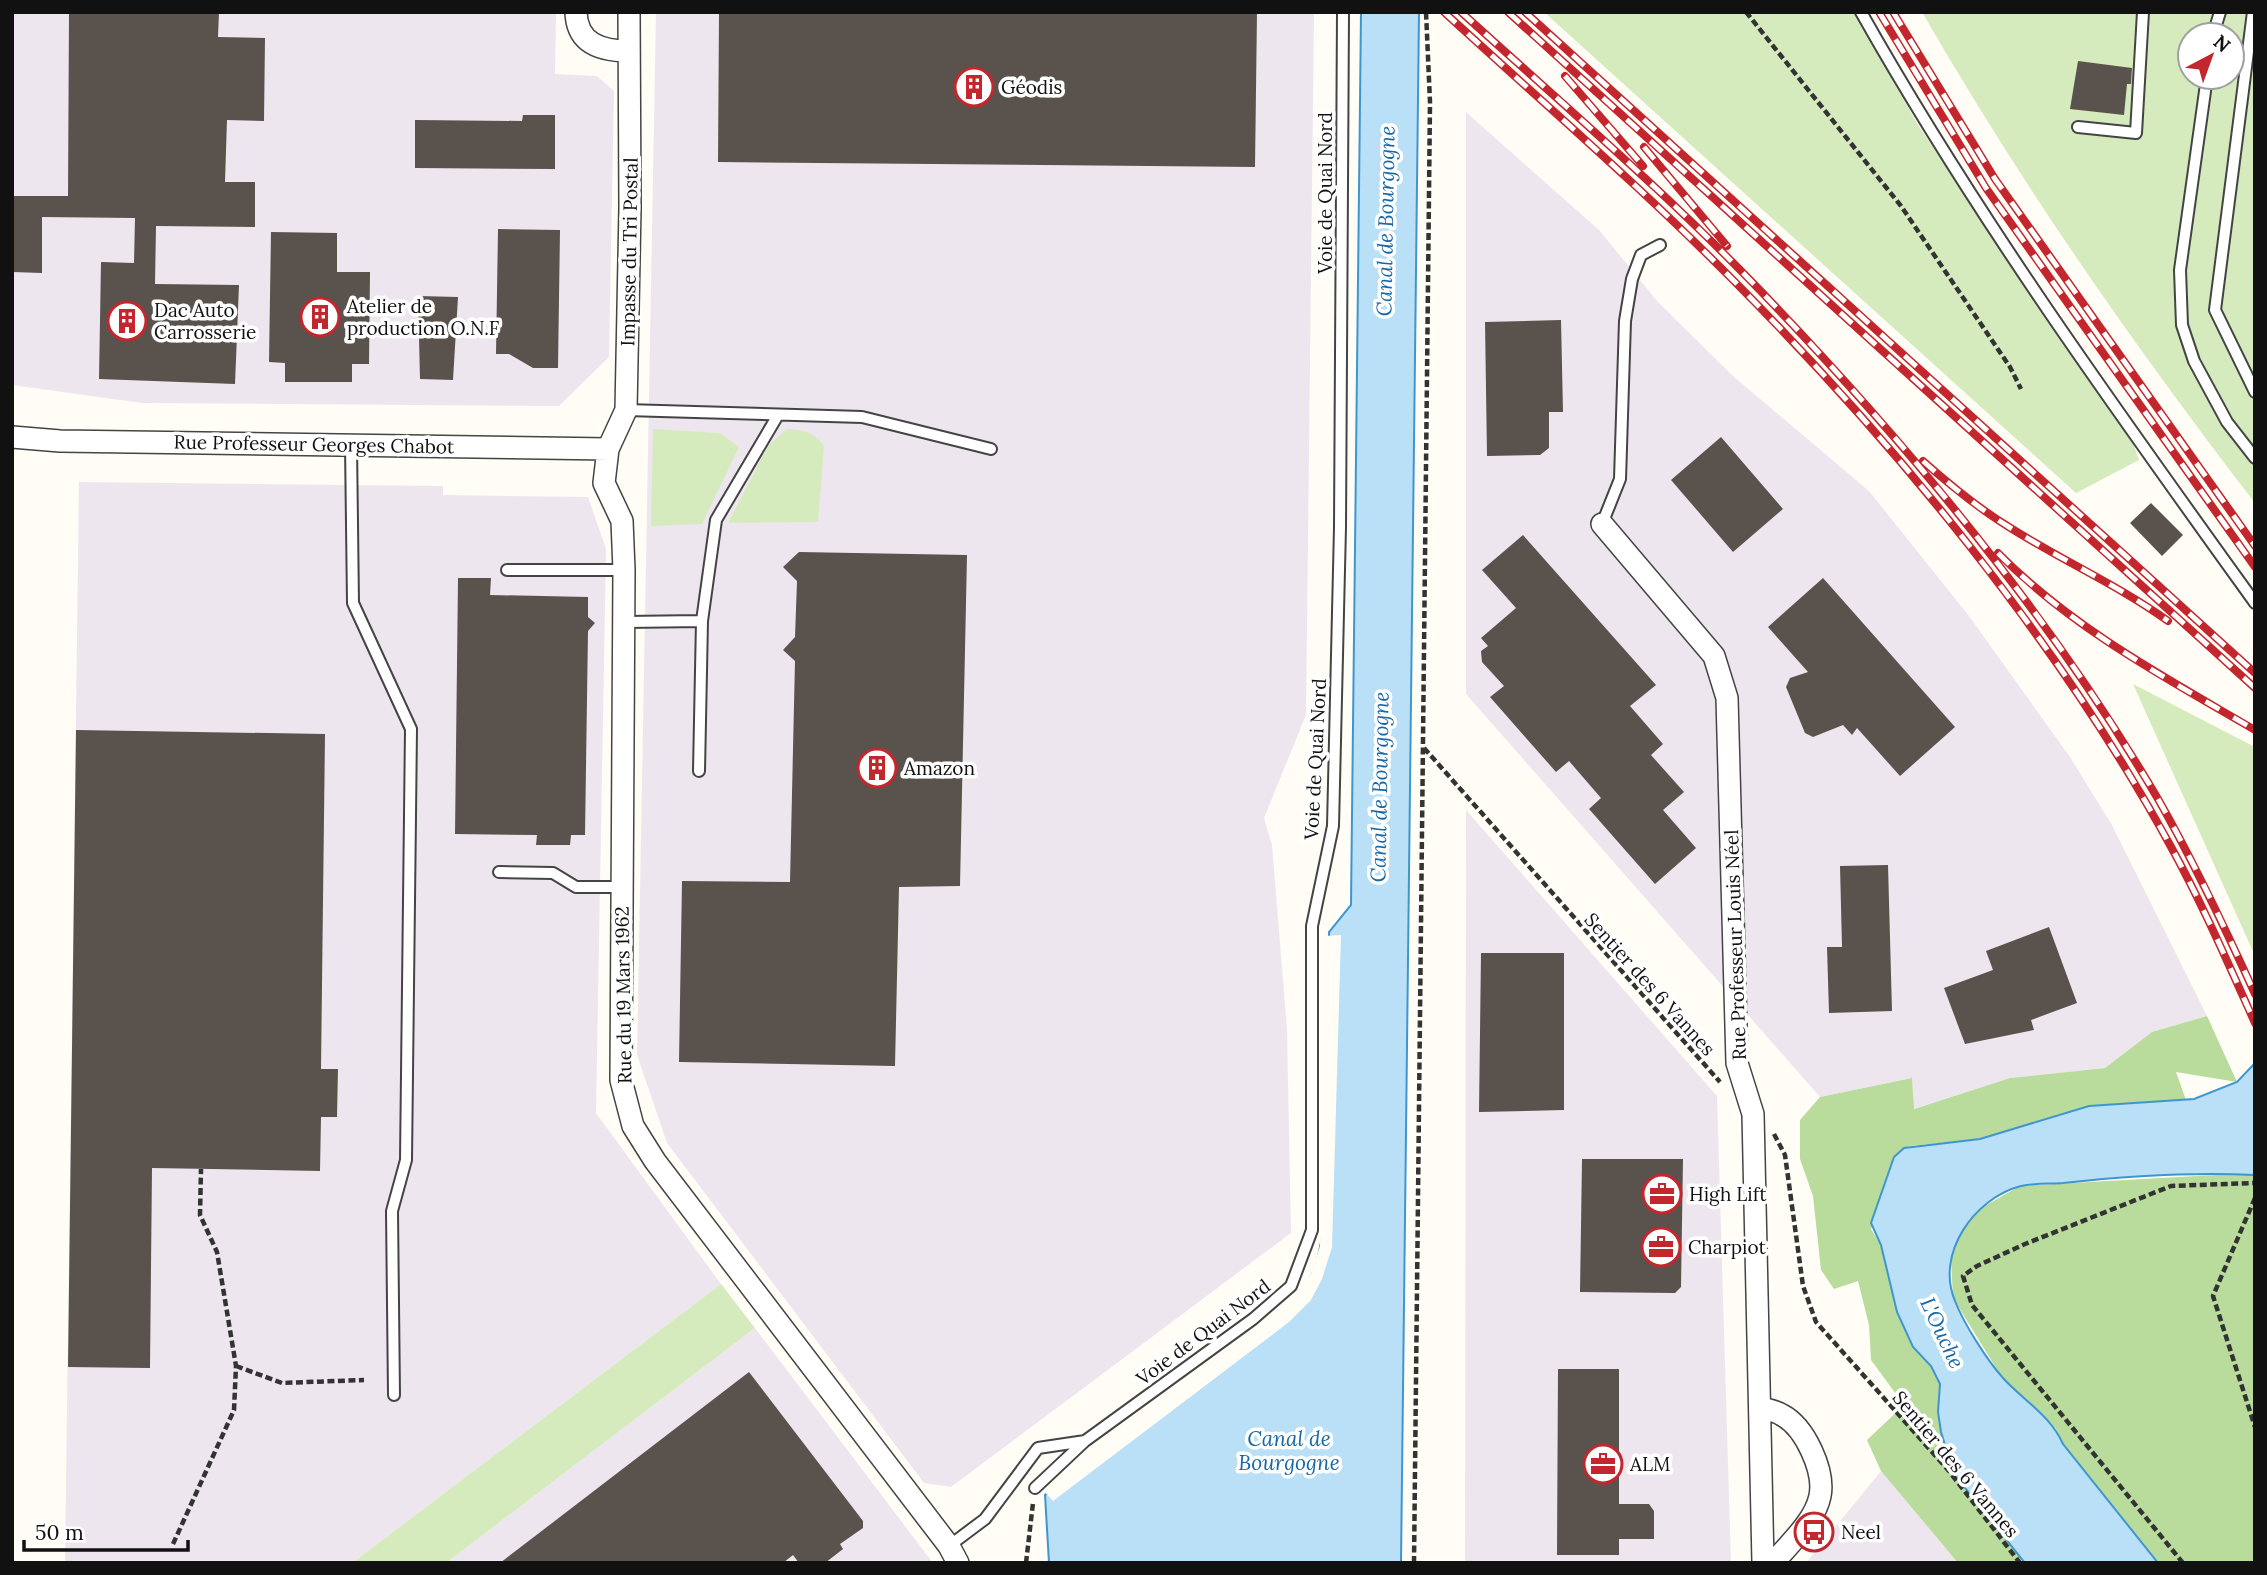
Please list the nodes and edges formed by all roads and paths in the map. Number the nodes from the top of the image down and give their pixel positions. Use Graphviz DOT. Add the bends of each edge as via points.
graph roads {
  1 [pos="576,12"];
  2 [pos="629,12"];
  3 [pos="1343,12"];
  4 [pos="1426,12"];
  5 [pos="1746,12"];
  6 [pos="1861,12"];
  7 [pos="2143,12"];
  8 [pos="2253,12"];
  9 [pos="629,51"];
  10 [pos="2205,91"];
  11 [pos="2078,127"];
  12 [pos="1660,244"];
  13 [pos="2021,389"];
  14 [pos="2255,392"];
  15 [pos="626,410"];
  16 [pos="778,415"];
  17 [pos="15,438"];
  18 [pos="351,445"];
  19 [pos="608,449"];
  20 [pos="991,449"];
  21 [pos="2255,458"];
  22 [pos="1601,524"];
  23 [pos="624,569"];
  24 [pos="507,570"];
  25 [pos="2255,603"];
  26 [pos="702,621"];
  27 [pos="625,622"];
  28 [pos="1423,748"];
  29 [pos="699,771"];
  30 [pos="499,872"];
  31 [pos="622,887"];
  32 [pos="1722,1085"];
  33 [pos="1754,1114"];
  34 [pos="201,1169"];
  35 [pos="2255,1183"];
  36 [pos="2255,1198"];
  37 [pos="236,1366"];
  38 [pos="364,1380"];
  39 [pos="394,1395"];
  40 [pos="1762,1408"];
  41 [pos="2255,1427"];
  42 [pos="1085,1441"];
  43 [pos="1035,1488"];
  44 [pos="173,1544"];
  45 [pos="953,1554"];
  46 [pos="1026,1563"];
  47 [pos="1413,1563"];
  48 [pos="1763,1563"];
  49 [pos="1773,1563"];
  50 [pos="2020,1563"];
  51 [pos="2183,1563"];
  1 -- 9 [label="street" via="578,29 587,39 605,51"];
  2 -- 9 [label="street, Impasse du Tri Postal"];
  3 -- 42 [label="lane, Voie de Quai Nord" via="1333,827 1312,926 1312,1230 1291,1286 1253,1319"];
  4 -- 28 [label="path" via="1430,116"];
  5 -- 13 [label="path" via="1900,206"];
  6 -- 25 [label="lane" via="1911,101 1977,201"];
  7 -- 11 [label="lane" via="2136,133"];
  8 -- 14 [label="lane" via="2215,310"];
  9 -- 15 [label="street, Impasse du Tri Postal"];
  10 -- 21 [label="lane" via="2180,270 2182,326 2194,361 2227,422"];
  12 -- 22 [label="lane" via="1641,255 1632,279 1625,333 1620,479"];
  15 -- 16 [label="lane"];
  15 -- 19 [label="street, Impasse du Tri Postal"];
  16 -- 20 [label="lane" via="862,417"];
  16 -- 26 [label="lane" via="716,520"];
  17 -- 18 [label="street, Rue Professeur Georges Chabot"];
  18 -- 19 [label="street, Rue Professeur Georges Chabot"];
  18 -- 39 [label="lane" via="353,603 411,729 406,1160 392,1210"];
  19 -- 23 [label="street, Rue du 19 Mars 1962" via="604,483 622,521"];
  22 -- 33 [label="street, Rue Professeur Louis Néel" via="1714,656 1727,698 1737,1063"];
  23 -- 24 [label="lane"];
  23 -- 27 [label="street, Rue du 19 Mars 1962"];
  26 -- 27 [label="lane"];
  26 -- 29 [label="lane"];
  27 -- 31 [label="street, Rue du 19 Mars 1962"];
  28 -- 32 [label="path, Sentier des 6 Vannes"];
  28 -- 47 [label="path"];
  30 -- 31 [label="lane" via="553,873 576,887"];
  31 -- 45 [label="street, Rue du 19 Mars 1962" via="621,1080 633,1126"];
  33 -- 40 [label="street, Rue Professeur Louis Néel"];
  33 -- 50 [label="path, Sentier des 6 Vannes" via="1777,1136 1785,1155 1802,1286 1816,1322 1949,1471"];
  34 -- 37 [label="path" via="200,1215 217,1252"];
  35 -- 51 [label="path" via="2171,1186 2025,1244 1963,1276 1972,1306"];
  36 -- 41 [label="path" via="2213,1296"];
  37 -- 38 [label="path" via="282,1383"];
  37 -- 44 [label="path" via="234,1410"];
  40 -- 48 [label="street, Rue Professeur Louis Néel"];
  40 -- 49 [label="street" via="1784,1415 1808,1443 1820,1470 1820,1497 1802,1530"];
  42 -- 43 [label="lane, Voie de Quai Nord"];
  42 -- 45 [label="lane, Voie de Quai Nord" via="1038,1448"];
  43 -- 46 [label="path"];
}
